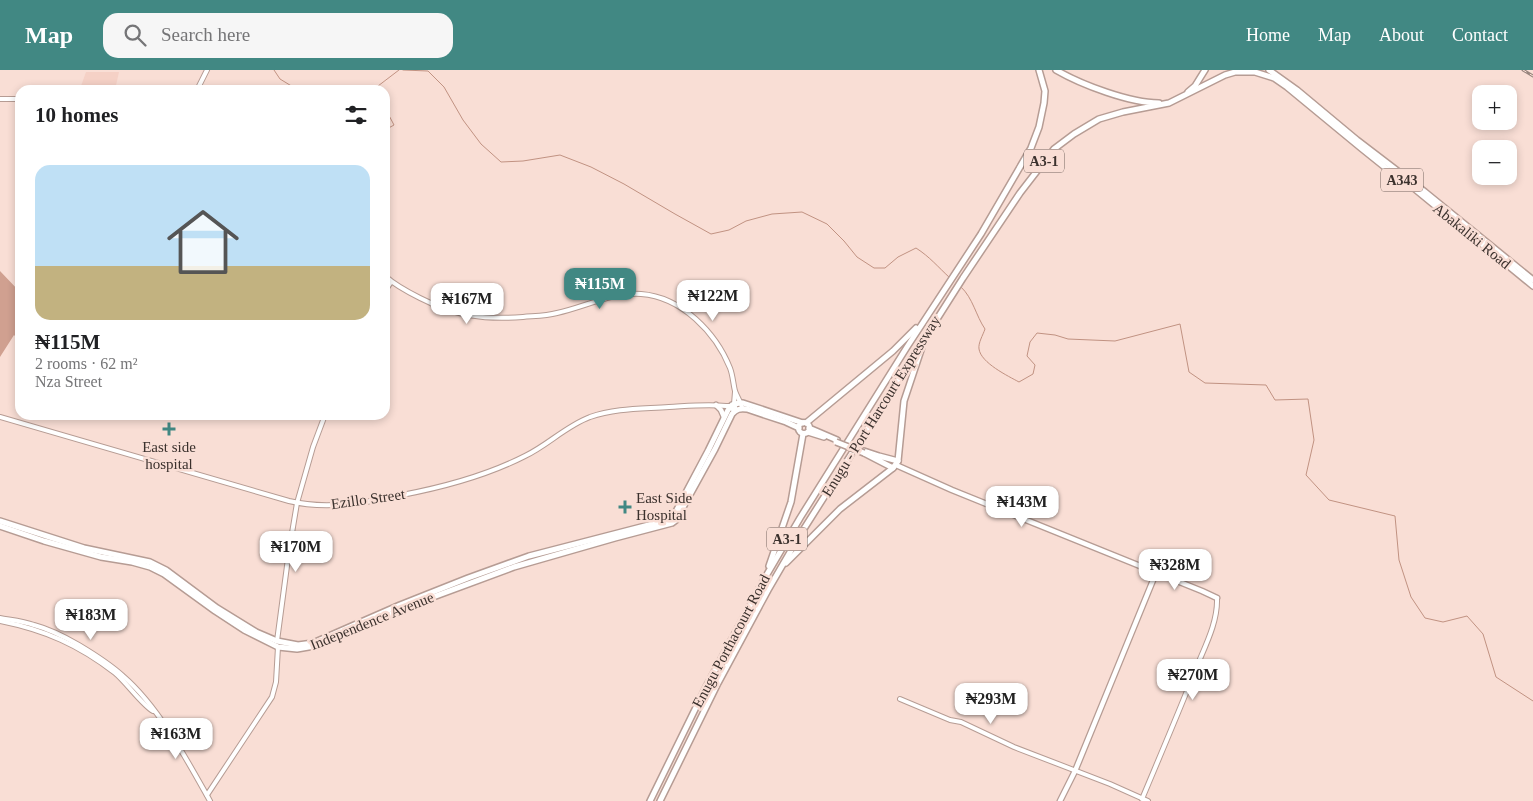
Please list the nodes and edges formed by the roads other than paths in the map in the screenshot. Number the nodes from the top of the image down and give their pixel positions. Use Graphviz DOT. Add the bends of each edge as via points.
graph roads {
  1 [pos="206,70"];
  2 [pos="1039,70"];
  3 [pos="1056,70"];
  4 [pos="1205,70"];
  5 [pos="1269,73"];
  6 [pos="199,85"];
  7 [pos="1184,95"];
  8 [pos="0,99"];
  9 [pos="15,99"];
  10 [pos="1169,103"];
  11 [pos="1533,280"];
  12 [pos="391,282"];
  13 [pos="1533,286"];
  14 [pos="925,318"];
  15 [pos="924,340"];
  16 [pos="716,405"];
  17 [pos="736,407"];
  18 [pos="0,417"];
  19 [pos="724,417"];
  20 [pos="323,420"];
  21 [pos="806,428"];
  22 [pos="864,452"];
  23 [pos="896,465"];
  24 [pos="297,503"];
  25 [pos="0,521"];
  26 [pos="671,521"];
  27 [pos="0,526"];
  28 [pos="45,539"];
  29 [pos="779,571"];
  30 [pos="1156,572"];
  31 [pos="766,576"];
  32 [pos="1217,598"];
  33 [pos="0,619"];
  34 [pos="277,644"];
  35 [pos="900,699"];
  36 [pos="1075,771"];
  37 [pos="207,795"];
  38 [pos="1142,798"];
  39 [pos="210,801"];
  40 [pos="650,801"];
  41 [pos="660,801"];
  42 [pos="1060,801"];
  43 [pos="1148,801"];
  1 -- 6 [label="street"];
  2 -- 14 [label="main road, Enugu Porthacourt Road / A3-1" via="1045,91 1036,138 977,241"];
  3 -- 10 [label="main road, A343" via="1127,98 1146,103"];
  4 -- 7 [label="main road, A343" via="1195,86"];
  5 -- 7 [label="main road, A343" via="1235,72"];
  5 -- 11 [label="main road, Abakaliki Road / A343" via="1297,90"];
  5 -- 13 [label="main road, Abakaliki Road / A343"];
  7 -- 10 [label="main road, Enugu - Port Harcourt Expressway / A343"];
  8 -- 9 [label="street"];
  10 -- 15 [label="main road, Enugu - Port Harcourt Expressway / A3-1" via="1099,119 1054,150 1020,193"];
  12 -- 17 [label="street" via="445,310 484,318 551,314 619,296 641,294 657,297 696,320 714,339 734,381"];
  14 -- 21 [label="main road" via="893,351"];
  14 -- 31 [label="main road, Enugu Porthacourt Road / A3-1"];
  15 -- 23 [label="main road" via="904,401"];
  15 -- 29 [label="main road, Enugu - Port Harcourt Expressway / A3-1"];
  16 -- 17 [label="street, Ezillo Street"];
  16 -- 19 [label="main road"];
  16 -- 24 [label="street, Ezillo Street" via="603,413 568,428 525,456 465,480 371,502"];
  17 -- 19 [label="main road"];
  17 -- 21 [label="main road, Ezillo Street"];
  17 -- 21 [label="main road, Ezillo Street"];
  17 -- 26 [label="main road" via="676,520"];
  18 -- 24 [label="street, Ezillo Street"];
  19 -- 26 [label="main road"];
  20 -- 24 [label="street"];
  21 -- 22 [label="main road, Ezillo Street, bridge"];
  21 -- 31 [label="main road" via="791,502"];
  22 -- 23 [label="main road, Ezillo Street"];
  22 -- 23 [label="main road, Ezillo Street"];
  23 -- 29 [label="main road" via="840,509"];
  23 -- 30 [label="main road"];
  24 -- 34 [label="street"];
  25 -- 28 [label="main road, Independence Avenue"];
  26 -- 34 [label="main road, Independence Avenue" via="590,542 514,567 320,645 290,649"];
  27 -- 28 [label="main road, Independence Avenue"];
  28 -- 34 [label="main road, Independence Avenue" via="156,567 244,630"];
  29 -- 41 [label="main road, Enugu - Port Harcourt Expressway / A3-1" via="718,683"];
  30 -- 32 [label="main road"];
  30 -- 36 [label="main road"];
  31 -- 40 [label="main road, Enugu Porthacourt Road / A3-1"];
  32 -- 38 [label="street" via="1210,634"];
  33 -- 37 [label="street" via="26,622 42,628 86,649 122,675 153,711"];
  34 -- 37 [label="street" via="276,682 272,698"];
  35 -- 36 [label="street"];
  36 -- 38 [label="street"];
  36 -- 42 [label="main road"];
  37 -- 39 [label="street"];
  38 -- 43 [label="street"];
}
